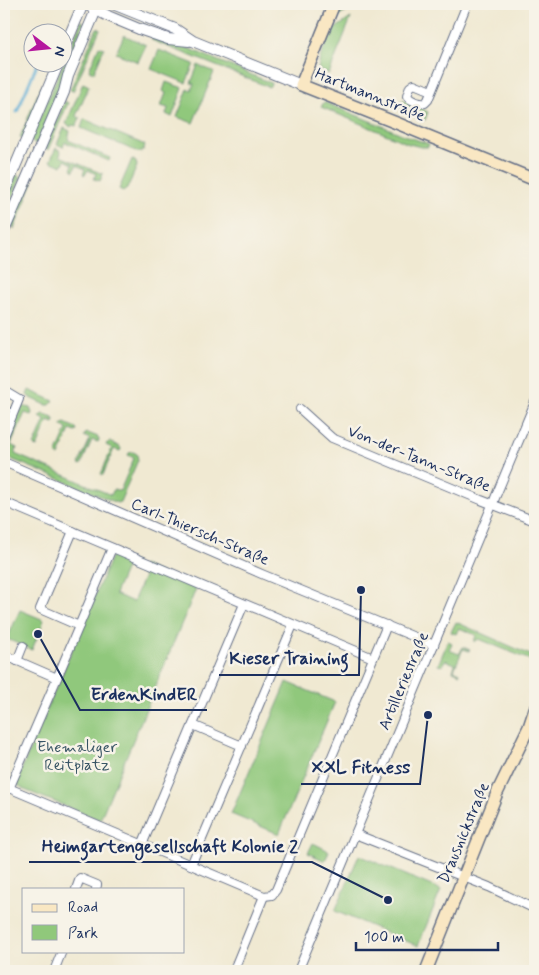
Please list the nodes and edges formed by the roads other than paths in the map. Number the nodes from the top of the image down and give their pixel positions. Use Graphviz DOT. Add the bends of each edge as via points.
graph roads {
  1 [pos="84,4"];
  2 [pos="113,4"];
  3 [pos="334,4"];
  4 [pos="467,4"];
  5 [pos="96,7"];
  6 [pos="72,31"];
  7 [pos="192,41"];
  8 [pos="55,72"];
  9 [pos="301,85"];
  10 [pos="432,91"];
  11 [pos="19,157"];
  12 [pos="33,163"];
  13 [pos="535,180"];
  14 [pos="4,193"];
  15 [pos="4,232"];
  16 [pos="4,390"];
  17 [pos="535,402"];
  18 [pos="300,409"];
  19 [pos="4,436"];
  20 [pos="4,462"];
  21 [pos="4,502"];
  22 [pos="492,504"];
  23 [pos="535,521"];
  24 [pos="73,531"];
  25 [pos="112,548"];
  26 [pos="244,604"];
  27 [pos="293,624"];
  28 [pos="387,625"];
  29 [pos="79,626"];
  30 [pos="434,645"];
  31 [pos="24,646"];
  32 [pos="4,655"];
  33 [pos="373,658"];
  34 [pos="17,661"];
  35 [pos="57,678"];
  36 [pos="535,709"];
  37 [pos="193,725"];
  38 [pos="242,746"];
  39 [pos="6,787"];
  40 [pos="356,834"];
  41 [pos="142,845"];
  42 [pos="191,865"];
  43 [pos="463,877"];
  44 [pos="76,888"];
  45 [pos="96,888"];
  46 [pos="264,896"];
  47 [pos="535,909"];
  48 [pos="62,952"];
  49 [pos="235,967"];
  50 [pos="56,971"];
  51 [pos="298,971"];
  52 [pos="426,971"];
  1 -- 5 [label="street, Hartmannstraße"];
  1 -- 6 [label="street"];
  2 -- 7 [label="street, Hartmannstraße" via="175,30"];
  3 -- 9 [label="main road"];
  4 -- 10 [label="street"];
  5 -- 7 [label="street, Hartmannstraße" via="139,29"];
  5 -- 12 [label="street"];
  7 -- 9 [label="street, Hartmannstraße"];
  8 -- 11 [label="street"];
  9 -- 13 [label="main road, Hartmannstraße"];
  11 -- 12 [label="street"];
  11 -- 14 [label="street"];
  12 -- 15 [label="street"];
  16 -- 19 [label="street" via="19,398"];
  17 -- 22 [label="street, Artilleriestraße"];
  18 -- 22 [label="street, Von-der-Tann-Straße" via="332,438"];
  20 -- 28 [label="street, Carl-Thiersch-Straße"];
  21 -- 24 [label="street"];
  22 -- 23 [label="street, Von-der-Tann-Straße"];
  22 -- 30 [label="street, Artilleriestraße"];
  24 -- 25 [label="street"];
  24 -- 29 [label="street" via="38,613"];
  25 -- 26 [label="street"];
  25 -- 29 [label="street"];
  26 -- 27 [label="street"];
  26 -- 37 [label="street"];
  27 -- 33 [label="street"];
  27 -- 38 [label="street"];
  28 -- 30 [label="street, Carl-Thiersch-Straße"];
  28 -- 33 [label="street"];
  29 -- 35 [label="street"];
  30 -- 40 [label="street, Artilleriestraße"];
  31 -- 34 [label="street"];
  32 -- 34 [label="street"];
  33 -- 46 [label="street" via="276,890 272,895"];
  34 -- 35 [label="street"];
  35 -- 39 [label="street"];
  36 -- 43 [label="main road, Drausnickstraße"];
  37 -- 38 [label="street"];
  37 -- 41 [label="street"];
  38 -- 42 [label="street"];
  39 -- 41 [label="street"];
  40 -- 43 [label="street"];
  40 -- 51 [label="street, Artilleriestraße"];
  41 -- 42 [label="street"];
  42 -- 46 [label="street"];
  43 -- 47 [label="street"];
  43 -- 52 [label="main road, Drausnickstraße"];
  44 -- 45 [label="street" via="80,878 97,885"];
  46 -- 49 [label="street"];
  48 -- 50 [label="street"];
}
